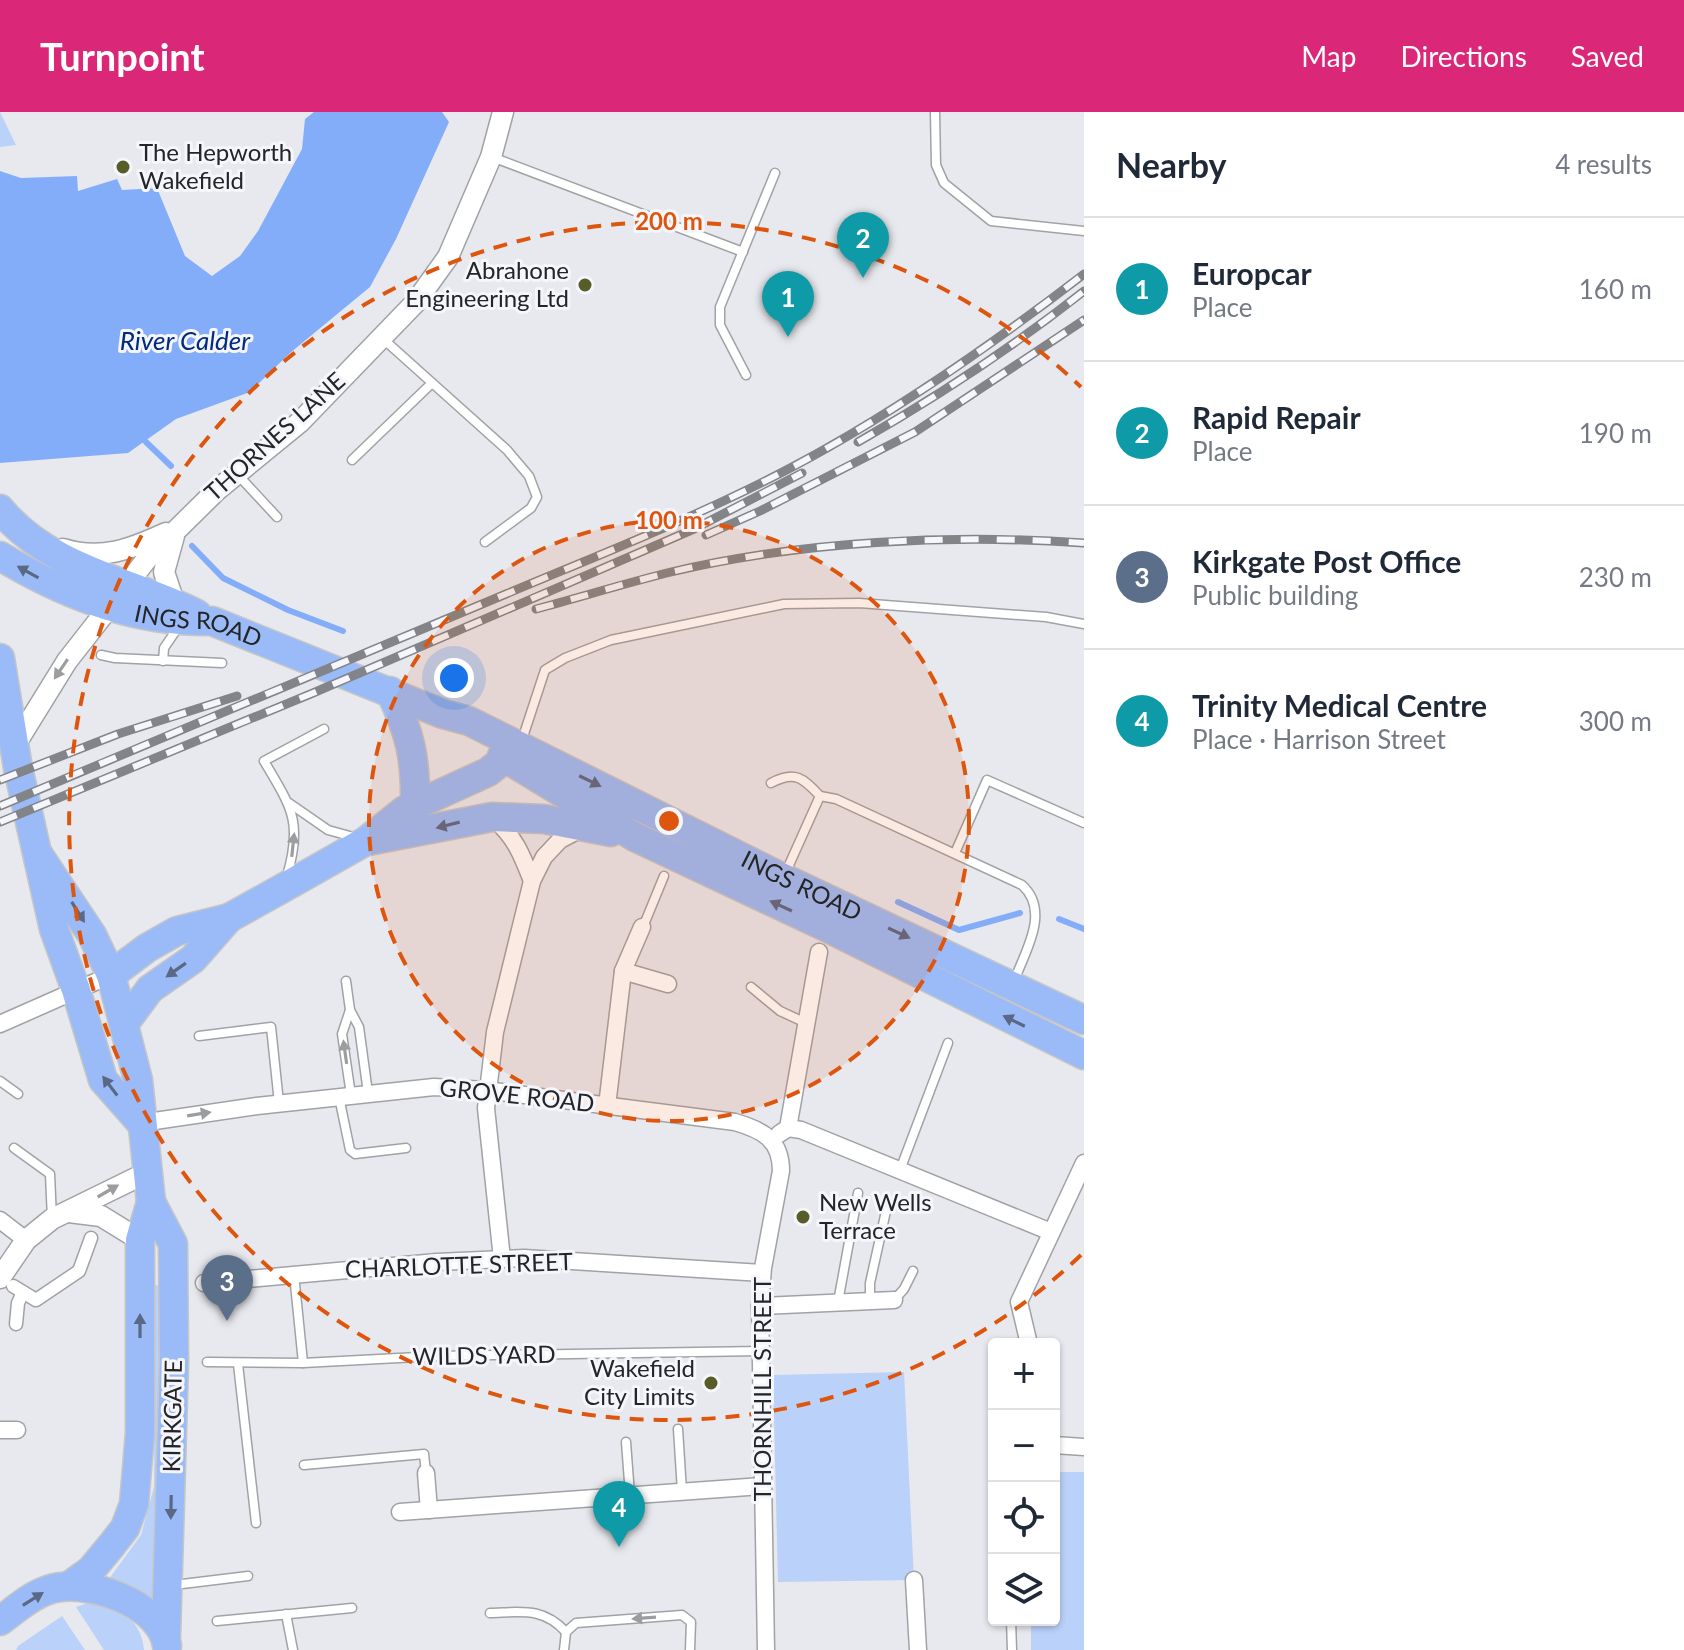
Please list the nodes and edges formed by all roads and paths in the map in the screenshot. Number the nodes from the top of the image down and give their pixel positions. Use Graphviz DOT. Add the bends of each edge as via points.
graph roads {
  1 [pos="503,112"];
  2 [pos="935,112"];
  3 [pos="491,157"];
  4 [pos="775,173"];
  5 [pos="1084,231"];
  6 [pos="743,252"];
  7 [pos="381,337"];
  8 [pos="746,375"];
  9 [pos="432,383"];
  10 [pos="352,460"];
  11 [pos="238,474"];
  12 [pos="0,509"];
  13 [pos="277,517"];
  14 [pos="177,528"];
  15 [pos="32,540"];
  16 [pos="485,542"];
  17 [pos="0,556"];
  18 [pos="116,596"];
  19 [pos="178,612"];
  20 [pos="1084,624"];
  21 [pos="101,655"];
  22 [pos="163,661"];
  23 [pos="222,663"];
  24 [pos="1,672"];
  25 [pos="390,691"];
  26 [pos="324,729"];
  27 [pos="15,745"];
  28 [pos="513,753"];
  29 [pos="771,783"];
  30 [pos="820,796"];
  31 [pos="288,802"];
  32 [pos="415,805"];
  33 [pos="492,817"];
  34 [pos="1084,823"];
  35 [pos="593,828"];
  36 [pos="635,837"];
  37 [pos="366,841"];
  38 [pos="955,853"];
  39 [pos="38,854"];
  40 [pos="664,876"];
  41 [pos="783,878"];
  42 [pos="532,881"];
  43 [pos="283,888"];
  44 [pos="229,918"];
  45 [pos="642,927"];
  46 [pos="819,952"];
  47 [pos="623,971"];
  48 [pos="111,975"];
  49 [pos="346,981"];
  50 [pos="668,984"];
  51 [pos="1012,986"];
  52 [pos="751,987"];
  53 [pos="76,990"];
  54 [pos="350,1010"];
  55 [pos="1084,1020"];
  56 [pos="806,1023"];
  57 [pos="0,1024"];
  58 [pos="124,1024"];
  59 [pos="199,1036"];
  60 [pos="948,1043"];
  61 [pos="1084,1055"];
  62 [pos="0,1081"];
  63 [pos="486,1090"];
  64 [pos="18,1094"];
  65 [pos="353,1095"];
  66 [pos="279,1103"];
  67 [pos="607,1106"];
  68 [pos="141,1123"];
  69 [pos="788,1128"];
  70 [pos="771,1140"];
  71 [pos="14,1148"];
  72 [pos="406,1148"];
  73 [pos="1084,1163"];
  74 [pos="900,1170"];
  75 [pos="148,1172"];
  76 [pos="858,1193"];
  77 [pos="151,1202"];
  78 [pos="888,1202"];
  79 [pos="61,1216"];
  80 [pos="0,1220"];
  81 [pos="1051,1232"];
  82 [pos="91,1238"];
  83 [pos="26,1240"];
  84 [pos="140,1240"];
  85 [pos="502,1259"];
  86 [pos="913,1271"];
  87 [pos="762,1273"];
  88 [pos="294,1274"];
  89 [pos="204,1283"];
  90 [pos="12,1285"];
  91 [pos="894,1300"];
  92 [pos="870,1301"];
  93 [pos="838,1303"];
  94 [pos="760,1306"];
  95 [pos="16,1324"];
  96 [pos="1028,1338"];
  97 [pos="761,1351"];
  98 [pos="207,1362"];
  99 [pos="303,1363"];
  100 [pos="238,1364"];
  101 [pos="678,1429"];
  102 [pos="626,1442"];
  103 [pos="1060,1445"];
  104 [pos="1084,1447"];
  105 [pos="304,1465"];
  106 [pos="426,1473"];
  107 [pos="762,1486"];
  108 [pos="682,1492"];
  109 [pos="630,1495"];
  110 [pos="429,1510"];
  111 [pos="400,1512"];
  112 [pos="256,1523"];
  113 [pos="248,1576"];
  114 [pos="914,1580"];
  115 [pos="169,1585"];
  116 [pos="69,1586"];
  117 [pos="352,1608"];
  118 [pos="490,1613"];
  119 [pos="286,1614"];
  120 [pos="0,1621"];
  121 [pos="217,1621"];
  122 [pos="1011,1626"];
  123 [pos="566,1632"];
  124 [pos="167,1643"];
  125 [pos="293,1650"];
  126 [pos="564,1650"];
  127 [pos="690,1650"];
  128 [pos="766,1650"];
  129 [pos="918,1650"];
  130 [pos="1012,1650"];
  1 -- 3 [label="street, THORNES LANE"];
  2 -- 5 [label="lane" via="936,165 944,183 991,221"];
  3 -- 6 [label="lane"];
  3 -- 7 [label="street, THORNES LANE" via="448,257 415,303"];
  4 -- 6 [label="lane"];
  6 -- 8 [label="lane" via="720,307 720,325"];
  7 -- 9 [label="lane"];
  7 -- 11 [label="street, THORNES LANE" via="300,422"];
  9 -- 10 [label="lane"];
  9 -- 16 [label="lane" via="507,450 529,476 537,497 531,508"];
  11 -- 13 [label="lane"];
  11 -- 14 [label="street, THORNES LANE"];
  12 -- 15 [label="highway"];
  14 -- 15 [label="street" via="103,555"];
  14 -- 18 [label="street, THORNES LANE"];
  14 -- 19 [label="street" via="164,572"];
  15 -- 18 [label="highway"];
  18 -- 17 [label="highway, INGS ROAD, one-way" via="33,576"];
  18 -- 19 [label="highway, INGS ROAD"];
  18 -- 27 [label="street, THORNES LANE, one-way" via="60,671"];
  19 -- 22 [label="lane"];
  19 -- 25 [label="highway, INGS ROAD"];
  20 -- 28 [label="lane" via="859,603 784,604 640,632 585,649 545,670"];
  21 -- 22 [label="lane"];
  22 -- 23 [label="lane"];
  24 -- 27 [label="highway, KIRKGATE"];
  25 -- 28 [label="highway, INGS ROAD" via="469,721"];
  25 -- 32 [label="highway" via="414,759"];
  26 -- 31 [label="lane" via="264,761"];
  27 -- 39 [label="highway, KIRKGATE"];
  28 -- 32 [label="highway, INGS ROAD" via="477,777"];
  28 -- 36 [label="highway, INGS ROAD"];
  28 -- 41 [label="highway, INGS ROAD, one-way"];
  29 -- 30 [label="lane" via="793,776"];
  30 -- 38 [label="lane"];
  30 -- 41 [label="lane"];
  31 -- 37 [label="lane" via="328,830"];
  43 -- 31 [label="lane, one-way" via="295,847"];
  32 -- 37 [label="highway, INGS ROAD"];
  33 -- 35 [label="highway, INGS ROAD"];
  33 -- 37 [label="highway, INGS ROAD, one-way"];
  33 -- 42 [label="street" via="512,834"];
  34 -- 38 [label="lane" via="987,780"];
  35 -- 36 [label="highway, INGS ROAD"];
  35 -- 42 [label="street" via="560,840"];
  61 -- 36 [label="highway, INGS ROAD, one-way"];
  37 -- 43 [label="highway, INGS ROAD"];
  38 -- 51 [label="lane" via="1022,885 1034,900 1034,929"];
  39 -- 48 [label="highway, KIRKGATE, one-way" via="92,935"];
  39 -- 53 [label="highway, KIRKGATE" via="54,929"];
  40 -- 45 [label="lane"];
  41 -- 51 [label="highway, INGS ROAD, one-way"];
  42 -- 63 [label="street"];
  43 -- 44 [label="highway, INGS ROAD"];
  44 -- 48 [label="highway, INGS ROAD" via="177,931"];
  44 -- 58 [label="highway, INGS ROAD, one-way" via="193,959 150,989"];
  45 -- 47 [label="street"];
  46 -- 56 [label="street"];
  47 -- 50 [label="street"];
  47 -- 67 [label="street"];
  48 -- 53 [label="street"];
  48 -- 58 [label="highway, KIRKGATE"];
  49 -- 54 [label="lane"];
  51 -- 55 [label="highway, INGS ROAD"];
  52 -- 56 [label="lane" via="780,1011"];
  53 -- 57 [label="street"];
  68 -- 53 [label="highway, KIRKGATE, one-way" via="103,1080"];
  65 -- 54 [label="lane, one-way" via="342,1034"];
  54 -- 65 [label="lane" via="359,1027"];
  56 -- 69 [label="street"];
  58 -- 68 [label="highway, KIRKGATE" via="138,1080"];
  59 -- 66 [label="lane" via="271,1027"];
  60 -- 74 [label="lane"];
  62 -- 64 [label="lane"];
  63 -- 65 [label="street, GROVE ROAD" via="434,1087"];
  63 -- 67 [label="street, GROVE ROAD"];
  63 -- 85 [label="street"];
  65 -- 66 [label="street, GROVE ROAD"];
  65 -- 72 [label="lane" via="350,1150 355,1154"];
  68 -- 66 [label="street, GROVE ROAD, one-way"];
  67 -- 70 [label="street, GROVE ROAD" via="735,1122"];
  68 -- 75 [label="highway, KIRKGATE"];
  69 -- 70 [label="street"];
  69 -- 74 [label="street"];
  70 -- 87 [label="street, THORNHILL STREET" via="781,1155 781,1171"];
  71 -- 79 [label="lane" via="50,1174"];
  73 -- 81 [label="street"];
  74 -- 81 [label="street"];
  75 -- 77 [label="highway, KIRKGATE"];
  79 -- 75 [label="street, one-way"];
  76 -- 93 [label="lane"];
  77 -- 84 [label="highway, KIRKGATE"];
  77 -- 115 [label="highway, KIRKGATE, one-way" via="173,1244 174,1260"];
  78 -- 92 [label="lane"];
  79 -- 83 [label="street"];
  79 -- 84 [label="street" via="101,1216"];
  80 -- 83 [label="street"];
  81 -- 96 [label="street" via="1019,1302"];
  82 -- 90 [label="street" via="79,1271 36,1300"];
  83 -- 90 [label="street"];
  116 -- 84 [label="highway, KIRKGATE, one-way" via="111,1546 134,1504 140,1433"];
  85 -- 87 [label="street, CHARLOTTE STREET"];
  85 -- 88 [label="street, CHARLOTTE STREET"];
  86 -- 91 [label="lane"];
  87 -- 94 [label="street, THORNHILL STREET"];
  88 -- 89 [label="street, CHARLOTTE STREET"];
  88 -- 99 [label="lane"];
  90 -- 95 [label="street" via="18,1303"];
  91 -- 92 [label="street"];
  92 -- 93 [label="street"];
  93 -- 94 [label="street"];
  94 -- 97 [label="street, THORNHILL STREET"];
  97 -- 99 [label="lane, WILDS YARD"];
  97 -- 107 [label="street, THORNHILL STREET"];
  98 -- 100 [label="lane, WILDS YARD"];
  99 -- 100 [label="lane, WILDS YARD"];
  100 -- 112 [label="lane"];
  101 -- 108 [label="lane"];
  102 -- 109 [label="lane"];
  103 -- 104 [label="street"];
  105 -- 106 [label="lane" via="424,1454"];
  106 -- 110 [label="street"];
  107 -- 108 [label="street"];
  107 -- 128 [label="street, THORNHILL STREET"];
  108 -- 109 [label="street"];
  109 -- 110 [label="street"];
  110 -- 111 [label="street"];
  113 -- 115 [label="lane"];
  114 -- 129 [label="street"];
  115 -- 124 [label="highway, KIRKGATE"];
  120 -- 116 [label="highway, one-way" via="36,1596"];
  116 -- 124 [label="highway" via="91,1587 124,1599 154,1622"];
  117 -- 119 [label="lane"];
  118 -- 123 [label="lane" via="540,1613 554,1618"];
  119 -- 121 [label="lane"];
  119 -- 125 [label="lane"];
  122 -- 130 [label="lane"];
  123 -- 126 [label="lane"];
  127 -- 123 [label="lane, one-way" via="691,1622 682,1615 576,1623"];
}
